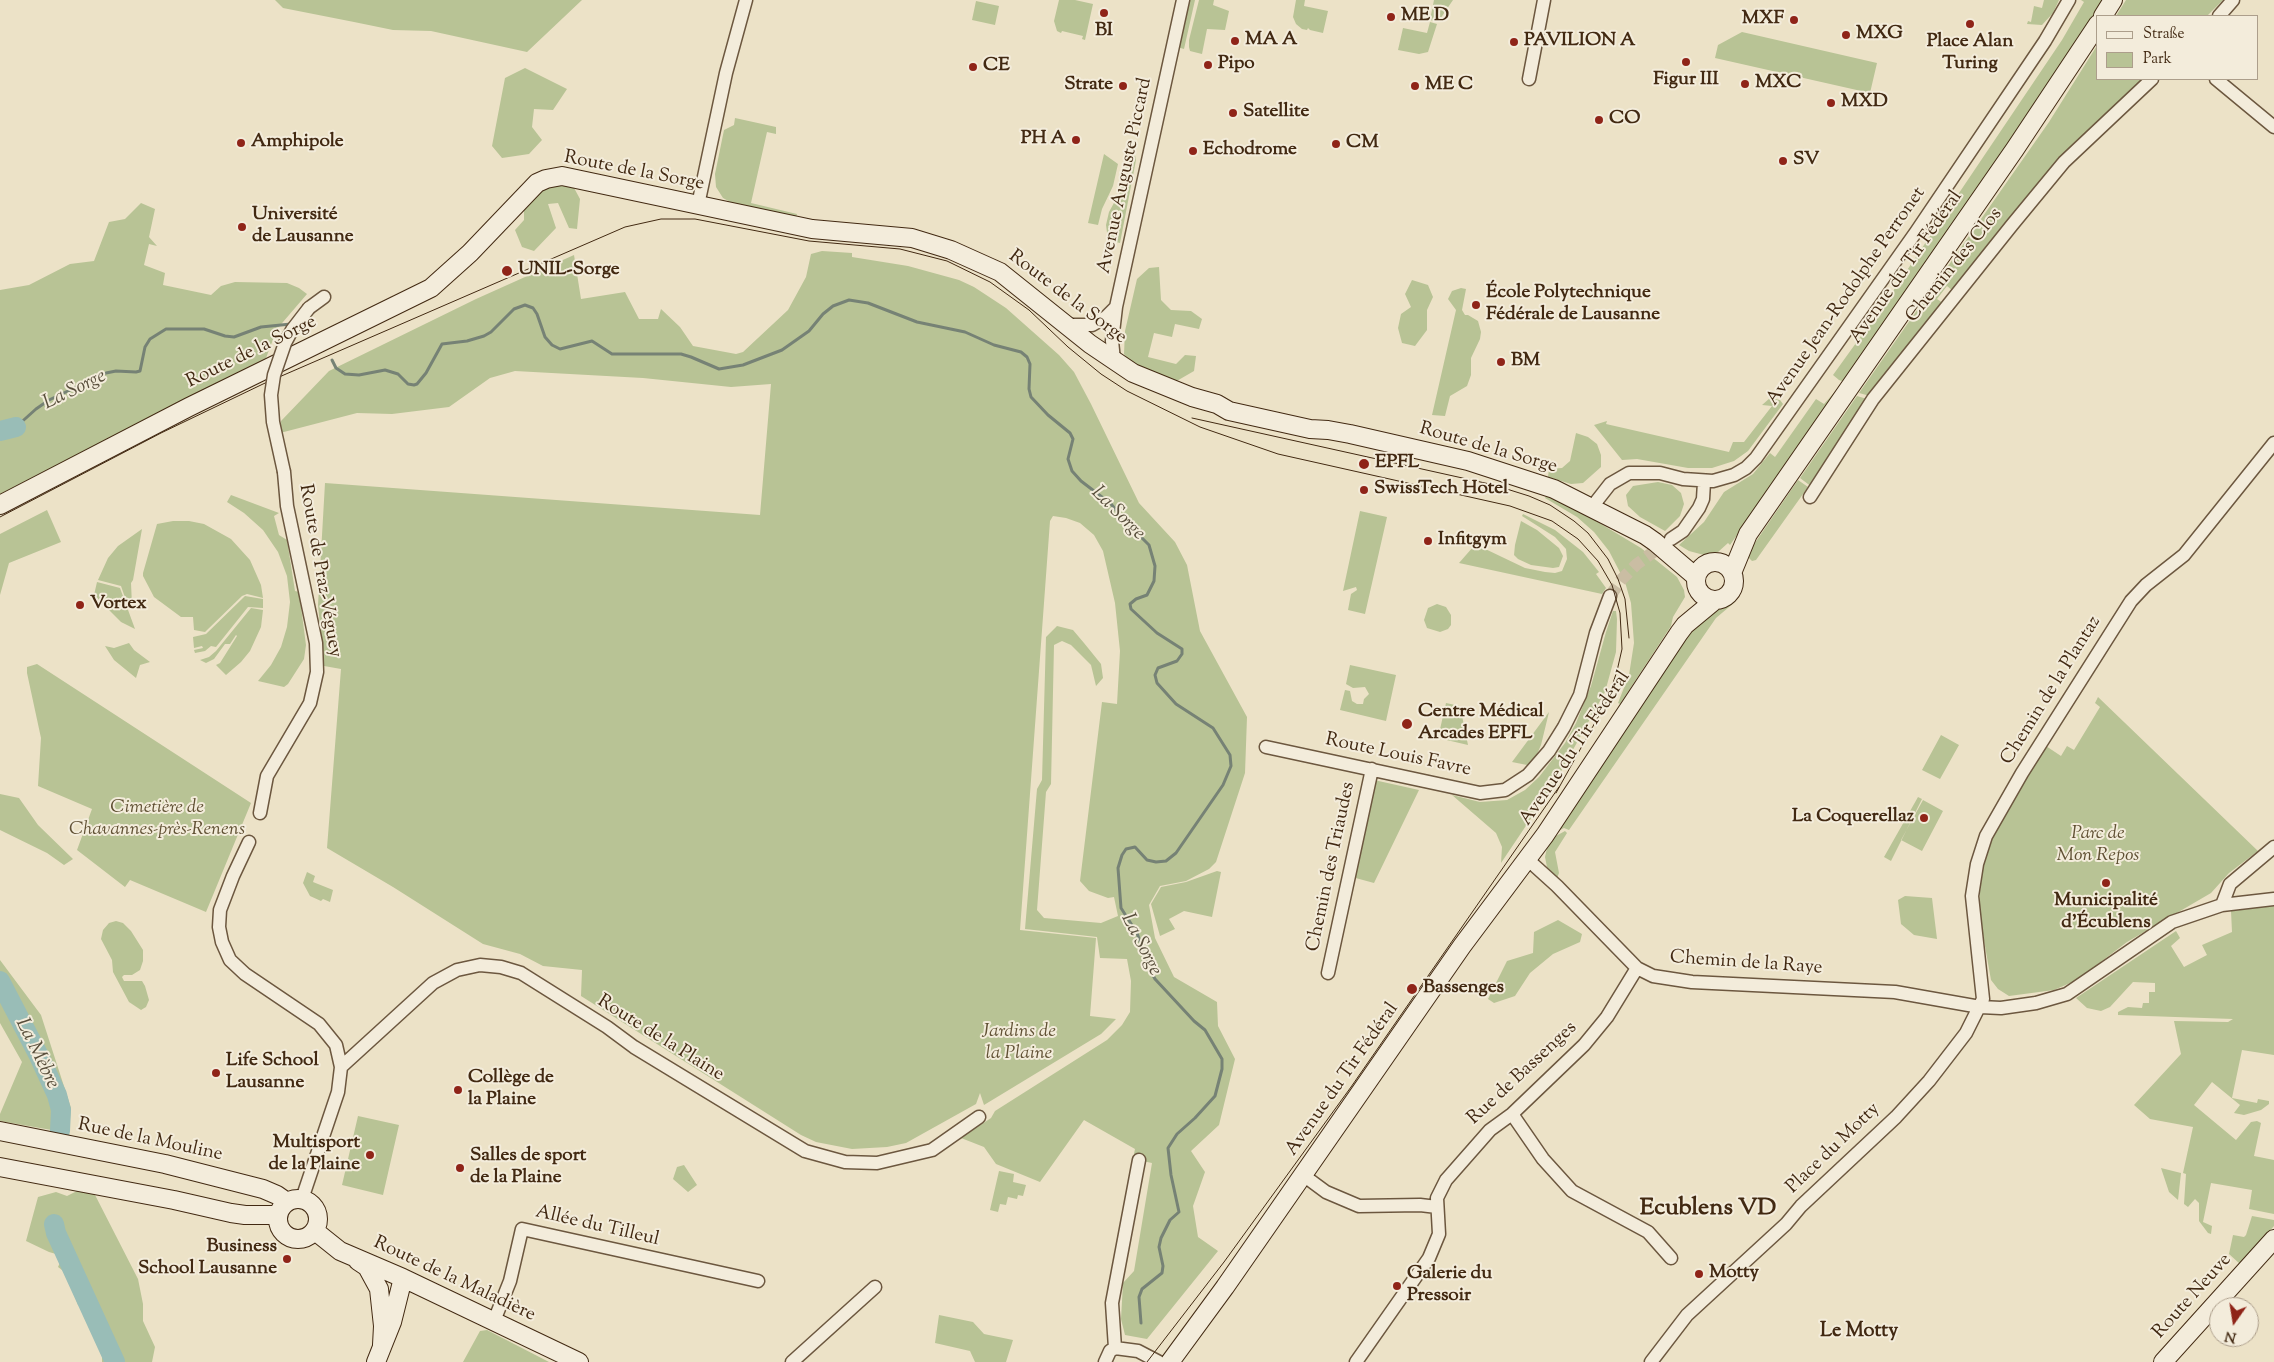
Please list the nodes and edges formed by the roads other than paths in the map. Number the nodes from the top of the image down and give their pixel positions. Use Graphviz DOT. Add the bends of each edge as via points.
graph roads {
  1 [pos="746,0"];
  2 [pos="1183,0"];
  3 [pos="1544,0"];
  4 [pos="2069,0"];
  5 [pos="2113,0"];
  6 [pos="2233,0"];
  7 [pos="2104,15"];
  8 [pos="2220,15"];
  9 [pos="2096,27"];
  10 [pos="1529,79"];
  11 [pos="2151,80"];
  12 [pos="2217,80"];
  13 [pos="2274,127"];
  14 [pos="698,205"];
  15 [pos="324,297"];
  16 [pos="1116,307"];
  17 [pos="1066,325"];
  18 [pos="1114,360"];
  19 [pos="2274,443"];
  20 [pos="1704,482"];
  21 [pos="1810,497"];
  22 [pos="0,505"];
  23 [pos="1592,507"];
  24 [pos="1748,534"];
  25 [pos="1663,540"];
  26 [pos="1704,573"];
  27 [pos="1732,573"];
  28 [pos="1610,596"];
  29 [pos="1714,601"];
  30 [pos="1685,625"];
  31 [pos="1266,747"];
  32 [pos="1372,769"];
  33 [pos="260,813"];
  34 [pos="249,842"];
  35 [pos="2274,847"];
  36 [pos="1526,858"];
  37 [pos="2274,899"];
  38 [pos="2222,905"];
  39 [pos="1637,968"];
  40 [pos="1328,973"];
  41 [pos="1980,1007"];
  42 [pos="341,1067"];
  43 [pos="1512,1114"];
  44 [pos="979,1117"];
  45 [pos="0,1131"];
  46 [pos="1139,1160"];
  47 [pos="0,1166"];
  48 [pos="1303,1175"];
  49 [pos="289,1206"];
  50 [pos="1437,1207"];
  51 [pos="315,1231"];
  52 [pos="2274,1239"];
  53 [pos="340,1251"];
  54 [pos="1671,1258"];
  55 [pos="403,1278"];
  56 [pos="758,1280"];
  57 [pos="875,1287"];
  58 [pos="442,1297"];
  59 [pos="494,1321"];
  60 [pos="392,1322"];
  61 [pos="382,1345"];
  62 [pos="1115,1348"];
  63 [pos="2170,1360"];
  64 [pos="376,1362"];
  65 [pos="579,1362"];
  66 [pos="792,1362"];
  67 [pos="1106,1362"];
  68 [pos="1159,1362"];
  69 [pos="1170,1362"];
  70 [pos="1356,1362"];
  71 [pos="1651,1362"];
  1 -- 14 [label="street" via="726,73"];
  2 -- 16 [label="street, Avenue Auguste Piccard"];
  3 -- 10 [label="street"];
  4 -- 20 [label="street, Avenue Jean-Rodolphe Perronet" via="2045,41 1916,232 1767,445 1746,468 1734,475"];
  5 -- 7 [label="street"];
  6 -- 8 [label="street"];
  9 -- 24 [label="street, Avenue du Tir Fédéral" via="2042,111"];
  11 -- 21 [label="street, Chemin des Clos" via="2064,162 2012,225 1873,399"];
  12 -- 13 [label="street"];
  14 -- 17 [label="street, Route de la Sorge" via="815,230 912,238 951,250 1000,272"];
  14 -- 22 [label="street, Route de la Sorge" via="562,176 546,179 537,183 470,253 431,288 189,407"];
  15 -- 33 [label="street, Route de Praz-Véguey, bridge" via="309,308 292,330 274,375 271,395 287,506 316,643 317,672 310,703 267,776"];
  16 -- 17 [label="street" via="1092,325"];
  16 -- 18 [label="street, Avenue Auguste Piccard" via="1112,341"];
  17 -- 18 [label="street, Route de la Sorge"];
  18 -- 23 [label="street, Route de la Sorge" via="1133,373 1192,397 1299,418 1328,430 1468,461 1554,489"];
  19 -- 41 [label="street, Chemin de la Plantaz" via="2184,555 2131,601 1986,836 1972,886 1984,990"];
  20 -- 23 [label="street, Avenue Jean-Rodolphe Perronet" via="1660,473 1629,473 1610,484"];
  20 -- 25 [label="street" via="1703,499 1683,531"];
  23 -- 25 [label="street, Route de la Sorge"];
  24 -- 26 [label="street, Avenue du Tir Fédéral"];
  24 -- 27 [label="street, Avenue du Tir Fédéral"];
  25 -- 26 [label="street, Route de la Sorge"];
  26 -- 27 [label="street" via="1727,567"];
  26 -- 29 [label="street" via="1701,596"];
  26 -- 30 [label="street, Avenue du Tir Fédéral"];
  27 -- 29 [label="street" via="1734,583 1730,593"];
  28 -- 32 [label="street, Route Louis Favre" via="1596,633 1580,695 1570,715 1541,761 1514,786 1480,792"];
  29 -- 30 [label="street, Avenue du Tir Fédéral"];
  30 -- 36 [label="street, Avenue du Tir Fédéral" via="1545,835"];
  31 -- 32 [label="street, Route Louis Favre"];
  32 -- 40 [label="street, Chemin des Triaudes"];
  34 -- 42 [label="street" via="220,910 222,942 230,960 245,974 320,1024 336,1045"];
  35 -- 38 [label="street" via="2230,884"];
  36 -- 39 [label="street, Chemin de la Raye"];
  36 -- 48 [label="street, Avenue du Tir Fédéral"];
  37 -- 38 [label="street, Chemin de la Raye"];
  38 -- 41 [label="street, Chemin de la Raye" via="2172,922 2067,994 2036,1003"];
  39 -- 41 [label="street, Chemin de la Raye" via="1671,980 1895,992"];
  39 -- 43 [label="street, Rue de Bassenges" via="1607,1017 1584,1045"];
  41 -- 71 [label="street, Place du Motty" via="1966,1033 1896,1117 1687,1315"];
  42 -- 44 [label="street, Route de la Plaine" via="433,983 457,970 480,965 501,967 521,974 805,1152 845,1162 877,1163 932,1150"];
  42 -- 49 [label="street" via="338,1092"];
  43 -- 50 [label="street, Rue de Bassenges" via="1490,1130 1456,1167 1437,1198"];
  43 -- 54 [label="street" via="1543,1160 1572,1191 1648,1232"];
  45 -- 49 [label="street, Rue de la Mouline" via="175,1166 264,1189"];
  46 -- 62 [label="street" via="1112,1303"];
  47 -- 49 [label="street" via="231,1213 246,1215"];
  48 -- 50 [label="street" via="1326,1192 1359,1206"];
  48 -- 69 [label="street, Avenue du Tir Fédéral"];
  49 -- 51 [label="street" via="312,1205 318,1213"];
  49 -- 51 [label="street" via="279,1226 290,1238 305,1238"];
  50 -- 70 [label="street, Rue de Bassenges" via="1439,1234 1429,1258"];
  51 -- 53 [label="street, Route de la Maladière"];
  52 -- 63 [label="street, Route Neuve"];
  53 -- 55 [label="street, Route de la Maladière"];
  53 -- 61 [label="street" via="367,1267 380,1289"];
  55 -- 58 [label="street, Route de la Maladière"];
  55 -- 60 [label="street"];
  56 -- 59 [label="street, Allée du Tilleul" via="522,1229 510,1282"];
  57 -- 66 [label="street"];
  58 -- 59 [label="street, Route de la Maladière"];
  58 -- 60 [label="street" via="423,1294 411,1298 403,1304"];
  59 -- 65 [label="street, Route de la Maladière"];
  60 -- 61 [label="street"];
  61 -- 64 [label="street"];
  62 -- 67 [label="street" via="1110,1351"];
  62 -- 68 [label="street" via="1138,1351"];
}
